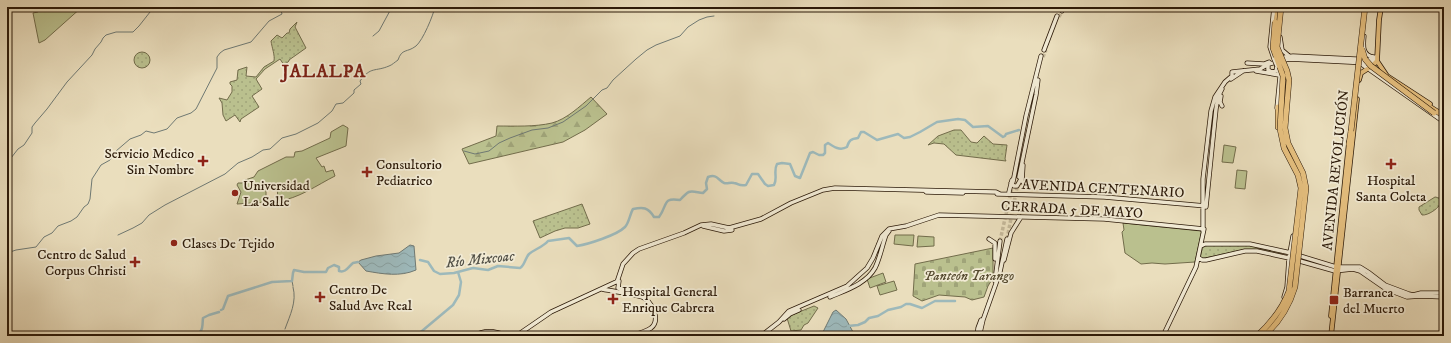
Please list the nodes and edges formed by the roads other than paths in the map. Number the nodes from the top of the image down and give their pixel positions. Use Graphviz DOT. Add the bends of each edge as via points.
graph roads {
  1 [pos="1278,7"];
  2 [pos="1365,7"];
  3 [pos="1381,7"];
  4 [pos="1435,7"];
  5 [pos="1444,10"];
  6 [pos="1058,17"];
  7 [pos="1275,22"];
  8 [pos="1280,31"];
  9 [pos="1361,46"];
  10 [pos="1045,50"];
  11 [pos="1289,56"];
  12 [pos="1042,57"];
  13 [pos="1278,57"];
  14 [pos="1377,58"];
  15 [pos="1358,61"];
  16 [pos="1246,63"];
  17 [pos="1268,65"];
  18 [pos="1281,65"];
  19 [pos="1368,69"];
  20 [pos="1248,70"];
  21 [pos="1279,75"];
  22 [pos="1389,83"];
  23 [pos="1224,87"];
  24 [pos="1222,106"];
  25 [pos="1444,118"];
  26 [pos="1278,126"];
  27 [pos="1211,130"];
  28 [pos="1024,141"];
  29 [pos="1349,144"];
  30 [pos="1286,151"];
  31 [pos="1205,173"];
  32 [pos="1020,178"];
  33 [pos="1012,183"];
  34 [pos="1026,186"];
  35 [pos="833,189"];
  36 [pos="1009,192"];
  37 [pos="1000,194"];
  38 [pos="1302,202"];
  39 [pos="1205,206"];
  40 [pos="1297,207"];
  41 [pos="1021,217"];
  42 [pos="914,224"];
  43 [pos="1203,230"];
  44 [pos="887,232"];
  45 [pos="989,239"];
  46 [pos="1006,239"];
  47 [pos="1000,241"];
  48 [pos="879,242"];
  49 [pos="1204,242"];
  50 [pos="1295,253"];
  51 [pos="1199,258"];
  52 [pos="1289,258"];
  53 [pos="1300,259"];
  54 [pos="1308,259"];
  55 [pos="1206,260"];
  56 [pos="1196,267"];
  57 [pos="1296,267"];
  58 [pos="1337,269"];
  59 [pos="997,275"];
  60 [pos="1374,279"];
  61 [pos="618,281"];
  62 [pos="1287,287"];
  63 [pos="602,288"];
  64 [pos="1444,293"];
  65 [pos="638,294"];
  66 [pos="1444,297"];
  67 [pos="647,299"];
  68 [pos="1285,306"];
  69 [pos="770,329"];
  70 [pos="486,332"];
  71 [pos="637,335"];
  72 [pos="979,335"];
  73 [pos="474,336"];
  74 [pos="483,336"];
  75 [pos="507,336"];
  76 [pos="516,336"];
  77 [pos="630,336"];
  78 [pos="762,336"];
  79 [pos="1155,336"];
  80 [pos="1164,336"];
  81 [pos="1260,336"];
  82 [pos="1330,336"];
  1 -- 7 [label="highway"];
  1 -- 8 [label="main road"];
  1 -- 13 [label="highway" via="1274,43"];
  1 -- 81 [label="highway, bridge" via="1277,47 1289,80 1285,128 1288,143 1303,173 1306,188 1295,287 1291,301 1282,317"];
  2 -- 9 [label="highway, bridge"];
  2 -- 14 [label="main road" via="1364,49 1367,56"];
  2 -- 15 [label="main road, AVENIDA REVOLUCIÓN"];
  3 -- 14 [label="main road"];
  4 -- 5 [label="main road"];
  6 -- 10 [label="main road"];
  7 -- 26 [label="highway, bridge" via="1271,42 1281,78"];
  7 -- 81 [label="highway, bridge" via="1273,48 1283,76 1280,129 1284,148 1298,175 1301,188 1290,285 1284,304"];
  8 -- 11 [label="main road" via="1282,50"];
  8 -- 13 [label="main road"];
  9 -- 25 [label="highway, bridge" via="1371,66"];
  9 -- 29 [label="highway, bridge"];
  11 -- 15 [label="main road"];
  11 -- 16 [label="main road" via="1264,64"];
  12 -- 28 [label="main road"];
  13 -- 18 [label="highway, bridge"];
  14 -- 15 [label="main road" via="1369,63"];
  14 -- 19 [label="main road, AVENIDA REVOLUCIÓN"];
  14 -- 25 [label="main road" via="1386,72"];
  15 -- 17 [label="main road" via="1289,59"];
  15 -- 19 [label="main road"];
  15 -- 29 [label="main road, AVENIDA REVOLUCIÓN"];
  17 -- 18 [label="main road" via="1268,70 1272,72"];
  17 -- 20 [label="main road" via="1261,69"];
  18 -- 21 [label="main road"];
  18 -- 30 [label="highway" via="1285,84 1281,129"];
  18 -- 50 [label="highway" via="1288,80 1283,131 1286,144 1304,182"];
  19 -- 22 [label="main road"];
  19 -- 58 [label="main road, AVENIDA REVOLUCIÓN" via="1360,76"];
  20 -- 21 [label="main road"];
  20 -- 23 [label="main road" via="1232,78"];
  20 -- 27 [label="main road" via="1232,72 1232,76 1215,97"];
  21 -- 26 [label="main road"];
  22 -- 25 [label="highway"];
  23 -- 24 [label="main road" via="1220,100"];
  23 -- 27 [label="main road" via="1217,100"];
  26 -- 30 [label="main road" via="1281,144"];
  27 -- 31 [label="main road"];
  28 -- 32 [label="main road"];
  28 -- 33 [label="main road"];
  29 -- 58 [label="main road, AVENIDA REVOLUCIÓN"];
  30 -- 38 [label="highway" via="1302,183"];
  30 -- 40 [label="main road" via="1298,182"];
  31 -- 39 [label="main road"];
  31 -- 39 [label="main road" via="1208,177"];
  32 -- 33 [label="main road" via="1017,186"];
  32 -- 34 [label="main road"];
  33 -- 36 [label="main road"];
  35 -- 37 [label="main road, AVENIDA CENTENARIO"];
  35 -- 37 [label="main road, AVENIDA CENTENARIO"];
  35 -- 61 [label="main road, AVENIDA CENTENARIO" via="823,190 764,218 733,228 698,226 636,251 623,264"];
  37 -- 39 [label="main road, AVENIDA CENTENARIO" via="1104,197"];
  38 -- 40 [label="highway"];
  38 -- 50 [label="highway"];
  39 -- 43 [label="main road"];
  40 -- 50 [label="main road" via="1293,236"];
  41 -- 42 [label="main road, CERRADA 5 DE MAYO" via="940,215"];
  41 -- 43 [label="main road, CERRADA 5 DE MAYO" via="1114,220"];
  41 -- 59 [label="main road" via="1011,234"];
  42 -- 44 [label="main road"];
  42 -- 48 [label="main road" via="889,229"];
  43 -- 49 [label="main road"];
  44 -- 48 [label="main road"];
  44 -- 69 [label="main road" via="877,264 869,275 850,289 790,314"];
  45 -- 59 [label="main road" via="995,244"];
  46 -- 59 [label="main road"];
  47 -- 59 [label="main road"];
  48 -- 69 [label="main road" via="867,268 847,286 789,311"];
  49 -- 50 [label="main road" via="1250,244"];
  49 -- 51 [label="main road"];
  50 -- 52 [label="main road"];
  50 -- 53 [label="main road"];
  50 -- 53 [label="main road"];
  50 -- 54 [label="main road"];
  50 -- 57 [label="main road" via="1298,263"];
  50 -- 62 [label="main road"];
  51 -- 55 [label="main road"];
  51 -- 56 [label="main road"];
  52 -- 55 [label="main road" via="1251,251"];
  52 -- 62 [label="main road"];
  53 -- 54 [label="main road"];
  53 -- 57 [label="main road"];
  53 -- 58 [label="main road"];
  54 -- 58 [label="main road"];
  55 -- 56 [label="main road"];
  56 -- 80 [label="main road"];
  57 -- 68 [label="highway" via="1294,286"];
  58 -- 60 [label="main road" via="1356,270"];
  58 -- 82 [label="main road, AVENIDA REVOLUCIÓN"];
  59 -- 72 [label="main road"];
  60 -- 64 [label="main road" via="1409,294"];
  60 -- 66 [label="main road" via="1386,289 1407,297"];
  61 -- 63 [label="main road"];
  61 -- 65 [label="main road" via="618,288"];
  62 -- 68 [label="main road"];
  63 -- 65 [label="main road"];
  63 -- 67 [label="main road"];
  63 -- 76 [label="main road" via="551,312"];
  65 -- 67 [label="main road"];
  67 -- 71 [label="main road" via="655,322 650,329"];
  68 -- 81 [label="highway" via="1275,323"];
  69 -- 78 [label="main road"];
  70 -- 73 [label="main road"];
  70 -- 74 [label="main road"];
  70 -- 75 [label="main road" via="496,331"];
  71 -- 77 [label="main road"];
  79 -- 80 [label="main road"];
}
